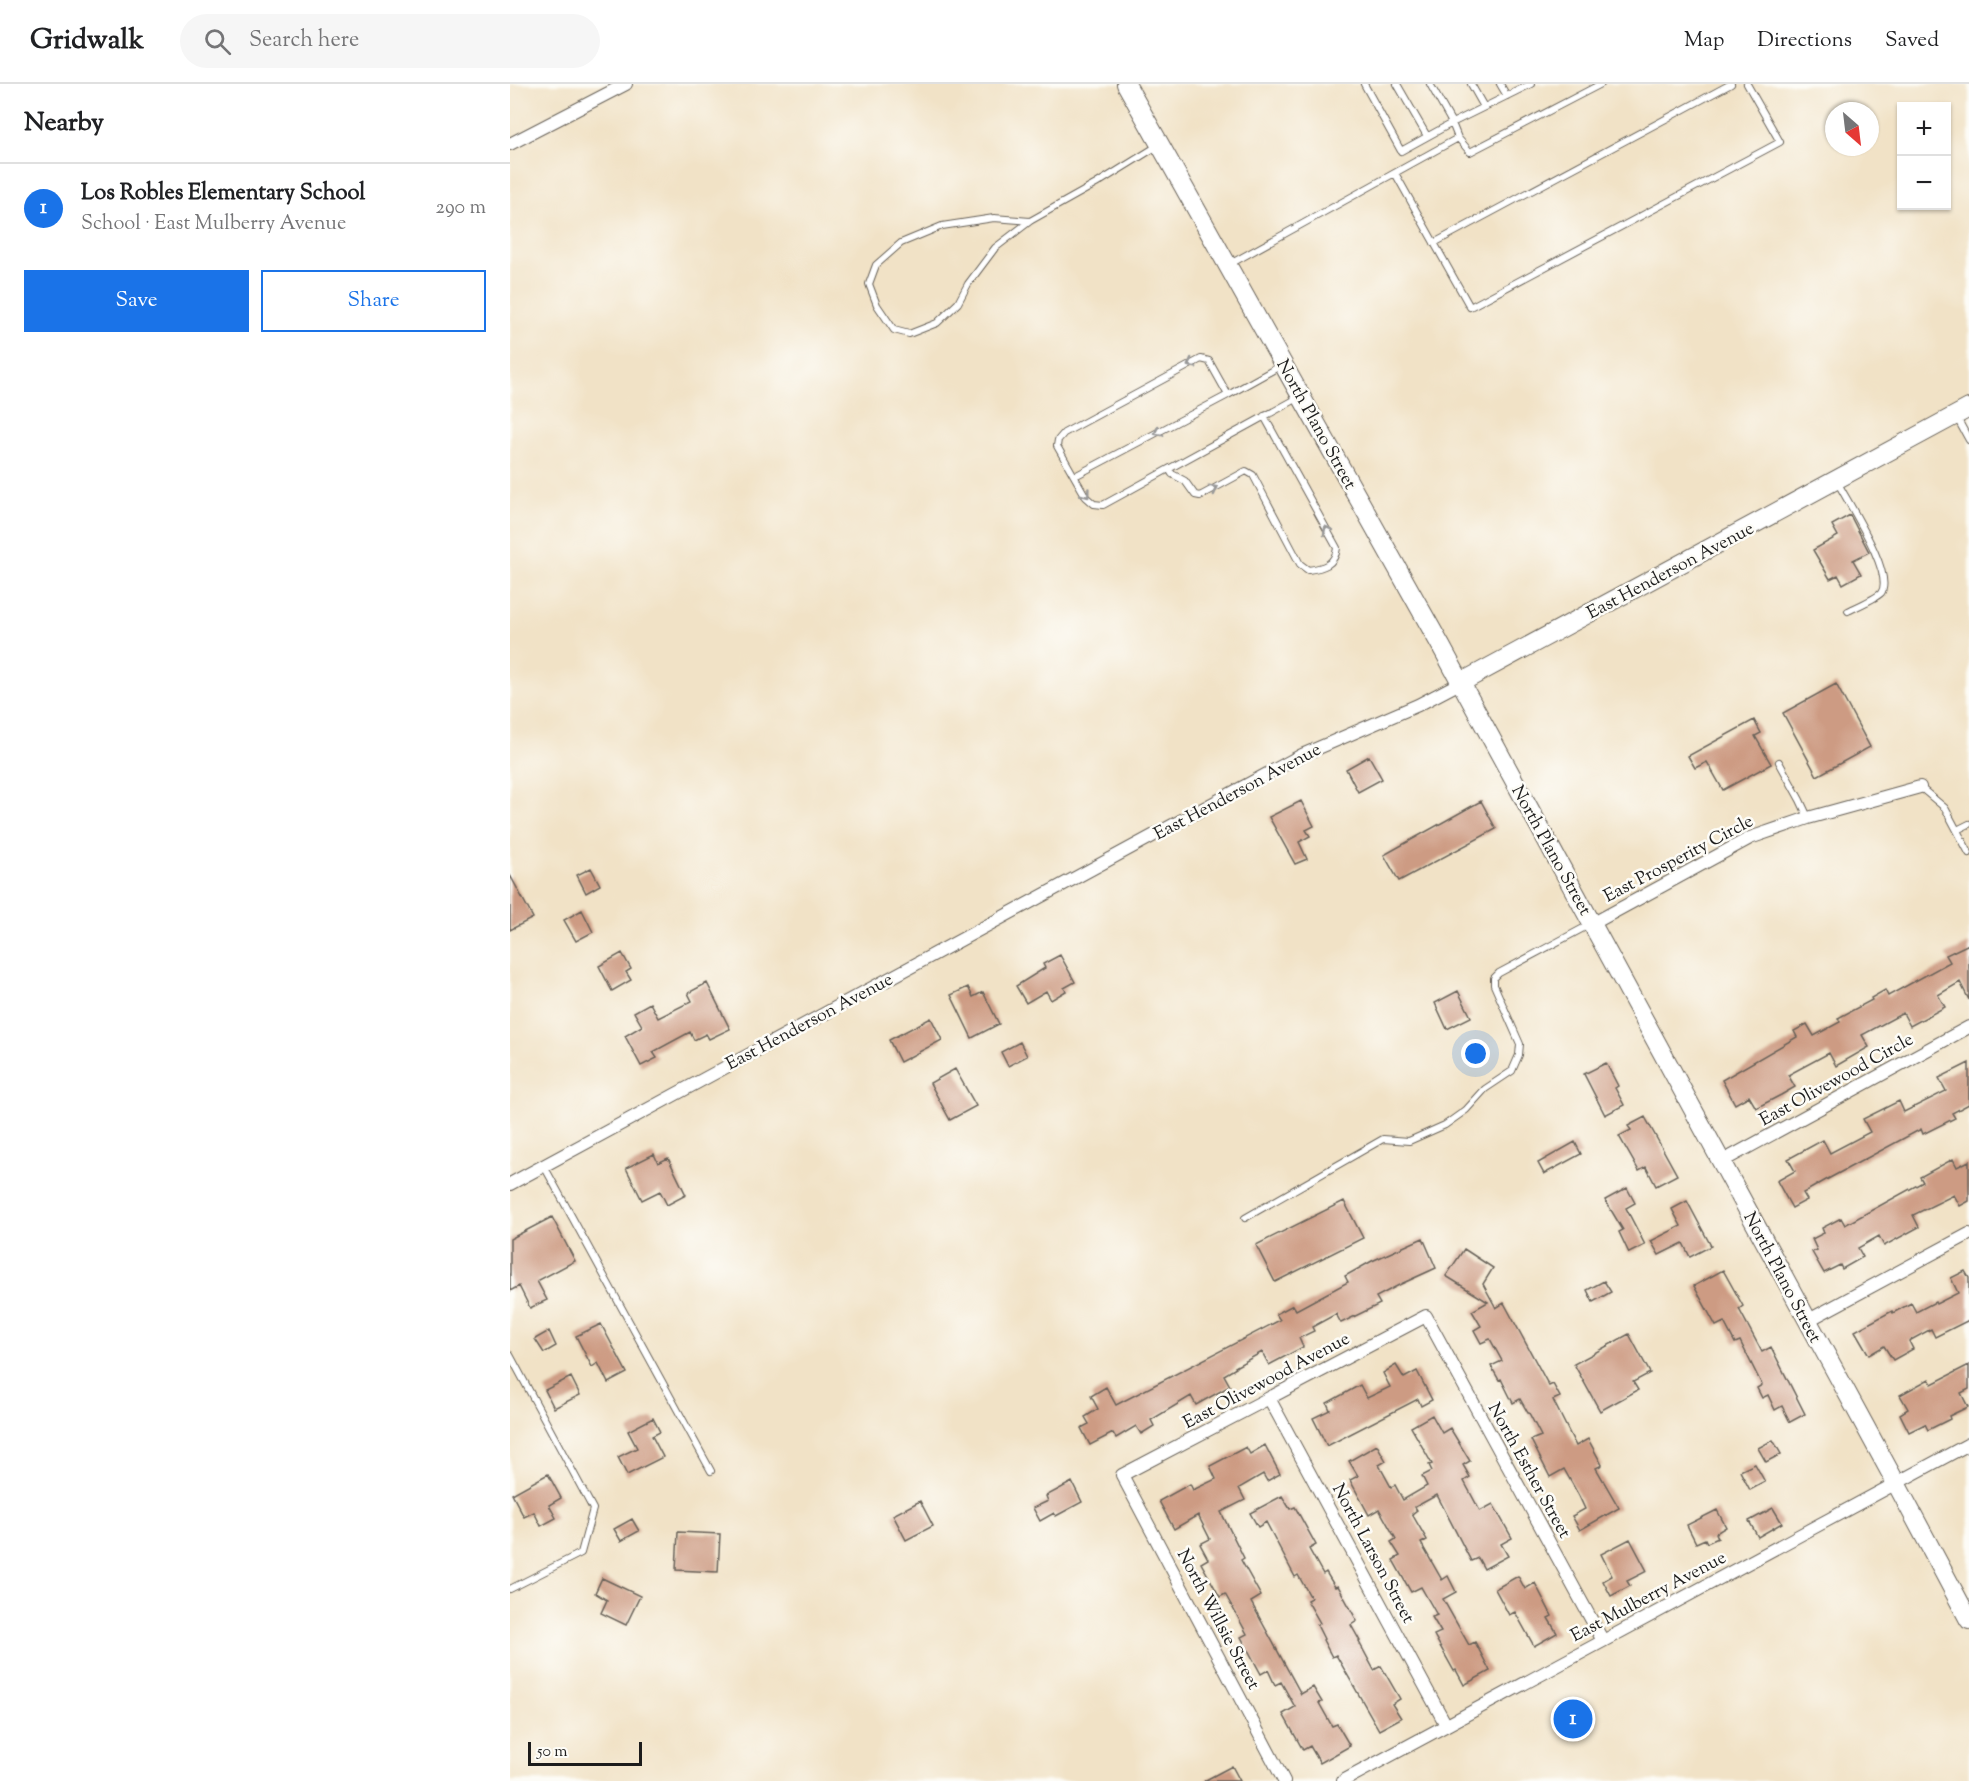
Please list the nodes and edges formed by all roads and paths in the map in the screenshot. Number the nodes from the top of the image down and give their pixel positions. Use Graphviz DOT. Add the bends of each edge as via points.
graph roads {
  1 [pos="626,84"];
  2 [pos="1126,84"];
  3 [pos="1364,84"];
  4 [pos="1397,84"];
  5 [pos="1430,84"];
  6 [pos="1471,84"];
  7 [pos="1500,84"];
  8 [pos="1531,84"];
  9 [pos="1600,84"];
  10 [pos="1731,84"];
  11 [pos="1747,84"];
  12 [pos="1507,96"];
  13 [pos="1484,107"];
  14 [pos="1452,123"];
  15 [pos="1427,136"];
  16 [pos="1458,138"];
  17 [pos="510,144"];
  18 [pos="1160,145"];
  19 [pos="1395,172"];
  20 [pos="1030,221"];
  21 [pos="1434,243"];
  22 [pos="1227,265"];
  23 [pos="1283,364"];
  24 [pos="1228,395"];
  25 [pos="1301,396"];
  26 [pos="1962,412"];
  27 [pos="1264,416"];
  28 [pos="1969,440"];
  29 [pos="1169,469"];
  30 [pos="1074,476"];
  31 [pos="1836,480"];
  32 [pos="1848,611"];
  33 [pos="1460,683"];
  34 [pos="1779,762"];
  35 [pos="1920,787"];
  36 [pos="1808,818"];
  37 [pos="1969,824"];
  38 [pos="1957,830"];
  39 [pos="1969,852"];
  40 [pos="1592,924"];
  41 [pos="1969,1027"];
  42 [pos="1721,1162"];
  43 [pos="544,1165"];
  44 [pos="510,1184"];
  45 [pos="1245,1218"];
  46 [pos="1969,1234"];
  47 [pos="1426,1316"];
  48 [pos="1807,1321"];
  49 [pos="510,1356"];
  50 [pos="1269,1398"];
  51 [pos="1969,1444"];
  52 [pos="711,1471"];
  53 [pos="1122,1475"];
  54 [pos="1896,1483"];
  55 [pos="510,1589"];
  56 [pos="1969,1620"];
  57 [pos="1602,1641"];
  58 [pos="1446,1725"];
  59 [pos="1284,1781"];
  60 [pos="1343,1781"];
  1 -- 17 [label="street"];
  2 -- 18 [label="main road, North Plano Street"];
  3 -- 15 [label="lane" via="1401,151"];
  4 -- 15 [label="lane"];
  5 -- 14 [label="lane"];
  6 -- 13 [label="lane"];
  7 -- 12 [label="lane"];
  8 -- 12 [label="lane"];
  9 -- 16 [label="lane" via="1470,152"];
  10 -- 21 [label="lane"];
  11 -- 21 [label="lane" via="1780,142 1470,308"];
  12 -- 13 [label="lane"];
  13 -- 14 [label="lane"];
  14 -- 15 [label="lane"];
  14 -- 16 [label="lane"];
  16 -- 19 [label="lane"];
  18 -- 20 [label="lane"];
  18 -- 22 [label="main road, North Plano Street"];
  19 -- 21 [label="lane"];
  19 -- 22 [label="lane"];
  20 -- 20 [label="lane" via="995,248 958,303 937,323 909,334 894,330 877,305 869,284 876,265 901,243 942,226 994,218"];
  22 -- 23 [label="main road, North Plano Street"];
  23 -- 24 [label="lane"];
  23 -- 25 [label="main road, North Plano Street"];
  24 -- 30 [label="lane, one-way"];
  24 -- 30 [label="lane, one-way" via="1209,361 1201,359 1064,433 1057,446"];
  25 -- 27 [label="lane"];
  25 -- 33 [label="main road, North Plano Street"];
  26 -- 28 [label="lane"];
  26 -- 31 [label="main road, East Henderson Avenue"];
  27 -- 29 [label="lane"];
  29 -- 27 [label="lane, one-way" via="1200,496 1246,471 1253,475 1300,564 1308,570 1332,562 1337,548"];
  30 -- 29 [label="lane, one-way" via="1086,497 1103,505"];
  31 -- 32 [label="lane" via="1879,560 1885,584 1880,594"];
  31 -- 33 [label="main road, East Henderson Avenue"];
  33 -- 40 [label="main road, North Plano Street"];
  33 -- 43 [label="street, East Henderson Avenue" via="1302,755"];
  34 -- 36 [label="lane"];
  35 -- 36 [label="street, East Prosperity Circle"];
  35 -- 38 [label="lane" via="1945,808"];
  36 -- 40 [label="street, East Prosperity Circle" via="1750,838"];
  37 -- 38 [label="lane"];
  38 -- 39 [label="lane"];
  40 -- 42 [label="main road, North Plano Street"];
  40 -- 45 [label="lane" via="1494,978 1520,1044 1519,1055 1512,1071 1485,1089 1466,1110 1445,1125 1409,1141 1383,1139"];
  41 -- 42 [label="street, East Olivewood Circle"];
  42 -- 48 [label="main road, North Plano Street"];
  43 -- 44 [label="street, East Henderson Avenue"];
  43 -- 52 [label="lane"];
  46 -- 48 [label="street"];
  47 -- 50 [label="street, East Olivewood Avenue"];
  47 -- 57 [label="street, North Esther Street"];
  48 -- 54 [label="main road, North Plano Street"];
  49 -- 55 [label="lane" via="593,1509 581,1554"];
  50 -- 53 [label="street, East Olivewood Avenue"];
  50 -- 58 [label="street, North Larson Street"];
  51 -- 54 [label="street, East Mulberry Avenue"];
  53 -- 59 [label="street, North Willsie Street"];
  54 -- 56 [label="main road, North Plano Street"];
  54 -- 57 [label="street, East Mulberry Avenue"];
  57 -- 58 [label="street, East Mulberry Avenue"];
  58 -- 60 [label="street, East Mulberry Avenue"];
}
